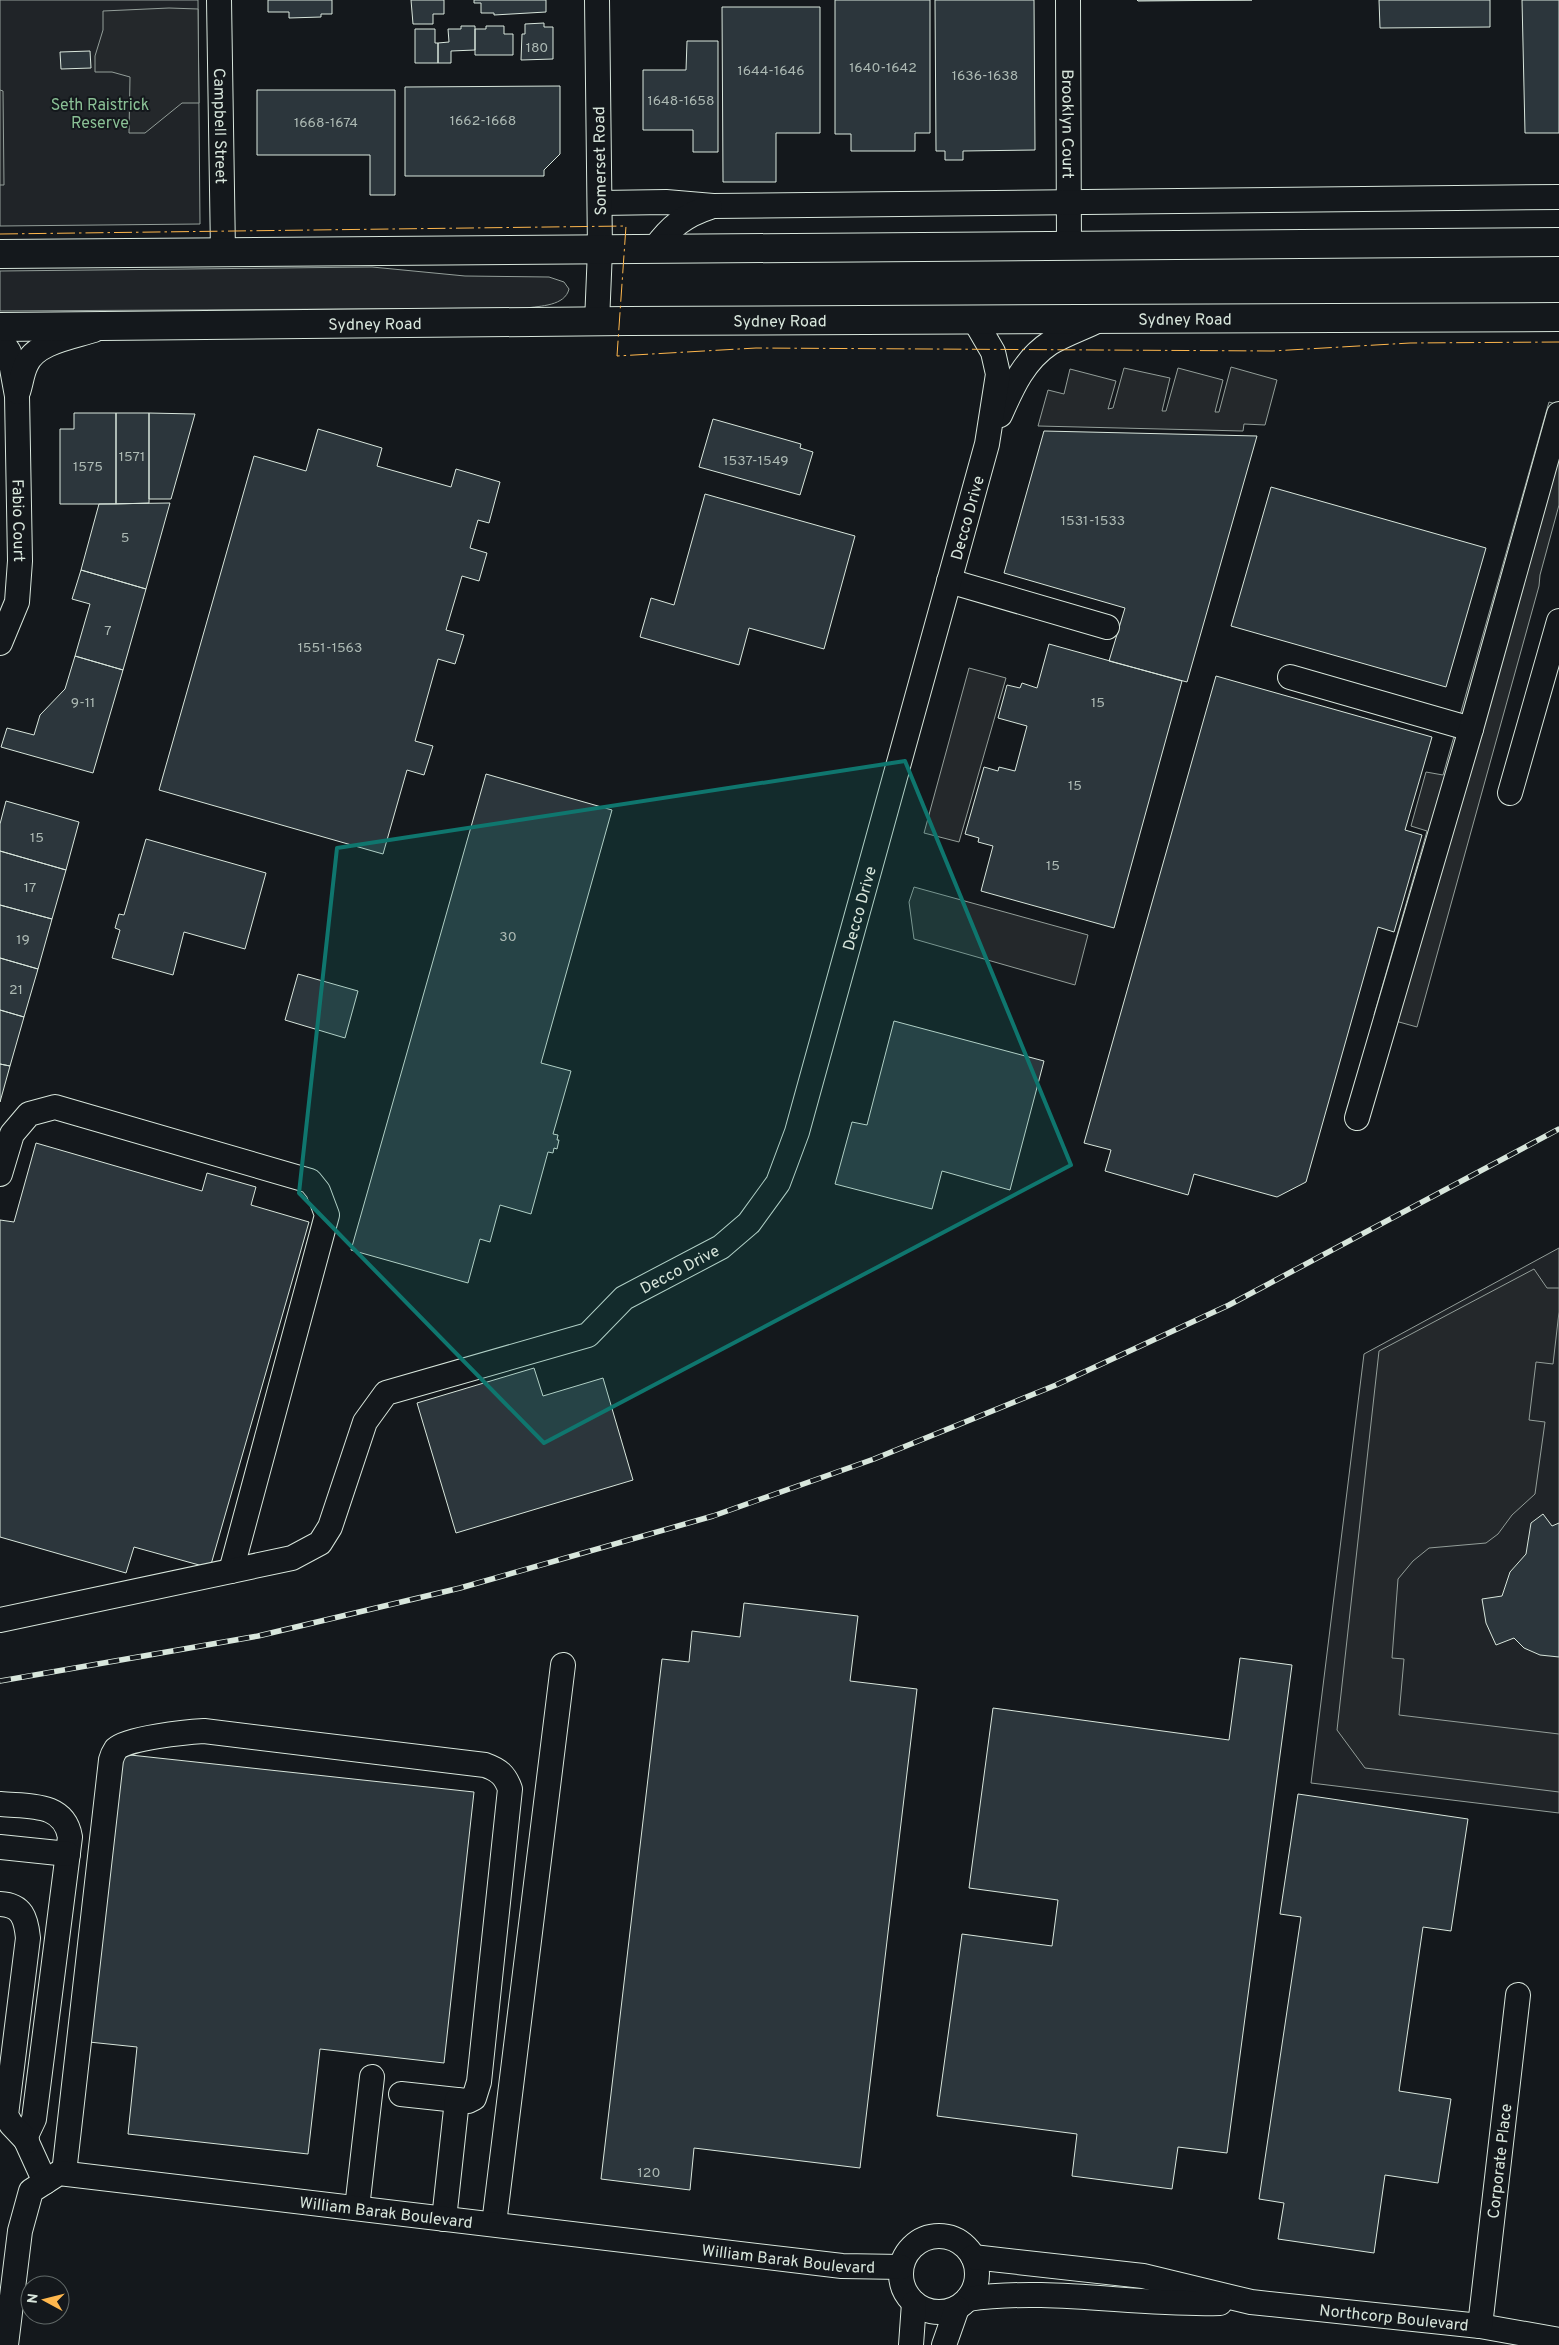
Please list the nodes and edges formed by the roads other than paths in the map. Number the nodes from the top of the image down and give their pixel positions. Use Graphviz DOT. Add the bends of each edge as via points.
graph roads {
  1 [pos="219,0"];
  2 [pos="597,0"];
  3 [pos="1068,0"];
  4 [pos="1559,197"];
  5 [pos="600,203"];
  6 [pos="1068,203"];
  7 [pos="712,206"];
  8 [pos="1559,242"];
  9 [pos="1069,247"];
  10 [pos="655,248"];
  11 [pos="600,250"];
  12 [pos="223,252"];
  13 [pos="0,254"];
  14 [pos="1559,317"];
  15 [pos="1099,320"];
  16 [pos="974,321"];
  17 [pos="597,322"];
  18 [pos="105,326"];
  19 [pos="0,327"];
  20 [pos="0,338"];
  21 [pos="17,396"];
  22 [pos="1559,414"];
  23 [pos="987,444"];
  24 [pos="949,582"];
  25 [pos="1559,621"];
  26 [pos="1107,627"];
  27 [pos="0,643"];
  28 [pos="1290,677"];
  29 [pos="1471,729"];
  30 [pos="1510,793"];
  31 [pos="1357,1118"];
  32 [pos="0,1174"];
  33 [pos="232,1571"];
  34 [pos="0,1620"];
  35 [pos="563,1666"];
  36 [pos="0,1804"];
  37 [pos="0,1847"];
  38 [pos="68,1854"];
  39 [pos="0,1904"];
  40 [pos="1518,1995"];
  41 [pos="372,2077"];
  42 [pos="402,2094"];
  43 [pos="457,2100"];
  44 [pos="27,2141"];
  45 [pos="54,2178"];
  46 [pos="356,2208"];
  47 [pos="444,2218"];
  48 [pos="494,2224"];
  49 [pos="973,2257"];
  50 [pos="901,2267"];
  51 [pos="1251,2302"];
  52 [pos="914,2303"];
  53 [pos="962,2303"];
  54 [pos="1480,2326"];
  55 [pos="1552,2338"];
  56 [pos="6,2345"];
  57 [pos="911,2345"];
  58 [pos="944,2345"];
  1 -- 12 [label="street, Campbell Street"];
  2 -- 5 [label="street, Somerset Road"];
  3 -- 6 [label="street, Brooklyn Court"];
  4 -- 6 [label="street"];
  5 -- 7 [label="street" via="666,202"];
  5 -- 11 [label="street, Somerset Road"];
  6 -- 7 [label="street"];
  6 -- 9 [label="street, Brooklyn Court"];
  7 -- 10 [label="street" via="677,222"];
  8 -- 9 [label="highway"];
  9 -- 10 [label="highway"];
  10 -- 11 [label="highway"];
  11 -- 12 [label="highway"];
  11 -- 17 [label="street, Somerset Road"];
  12 -- 13 [label="highway"];
  14 -- 15 [label="highway, Sydney Road"];
  15 -- 16 [label="highway, Sydney Road"];
  15 -- 23 [label="street, Decco Drive" via="1050,343 1022,370"];
  16 -- 17 [label="highway, Sydney Road"];
  16 -- 23 [label="street, Decco Drive" via="994,352 998,374"];
  17 -- 18 [label="highway, Sydney Road"];
  18 -- 19 [label="highway, Sydney Road"];
  18 -- 21 [label="street, Fabio Court" via="44,347 33,354 26,364"];
  20 -- 21 [label="street, Fabio Court" via="9,352"];
  21 -- 27 [label="street, Fabio Court" via="19,586 11,620"];
  22 -- 29 [label="street"];
  23 -- 24 [label="street, Decco Drive"];
  24 -- 26 [label="street"];
  24 -- 33 [label="street, Decco Drive" via="797,1132 778,1183 749,1223 721,1247 624,1298 588,1335 386,1393 365,1422 330,1527 320,1543 292,1558"];
  25 -- 30 [label="street"];
  28 -- 29 [label="street"];
  29 -- 31 [label="street"];
  32 -- 33 [label="street" via="12,1134 29,1114 55,1107 310,1181 318,1191 327,1215"];
  33 -- 34 [label="street, Decco Drive"];
  35 -- 48 [label="street"];
  36 -- 38 [label="street" via="46,1808 59,1814 68,1824"];
  37 -- 38 [label="street"];
  38 -- 44 [label="street" via="34,2119 25,2138"];
  39 -- 44 [label="street" via="22,1912 28,1930 6,2115"];
  40 -- 54 [label="street, Corporate Place"];
  41 -- 46 [label="street"];
  42 -- 43 [label="street"];
  43 -- 45 [label="street" via="474,2098 479,2082 510,1789 506,1778 498,1769 485,1765 204,1730 184,1732 124,1744 115,1750 111,1760"];
  43 -- 47 [label="street"];
  44 -- 45 [label="street"];
  45 -- 46 [label="street, William Barak Boulevard"];
  45 -- 56 [label="street" via="31,2191 20,2231"];
  46 -- 47 [label="street, William Barak Boulevard"];
  47 -- 48 [label="street, William Barak Boulevard"];
  48 -- 50 [label="street, William Barak Boulevard" via="842,2266"];
  49 -- 50 [label="street" via="956,2240 934,2236 912,2246"];
  49 -- 51 [label="street, Northcorp Boulevard" via="1143,2276"];
  49 -- 53 [label="street" via="977,2278"];
  50 -- 52 [label="street" via="903,2287"];
  51 -- 53 [label="street, Northcorp Boulevard" via="1181,2304 1004,2294"];
  51 -- 54 [label="street, Northcorp Boulevard"];
  52 -- 53 [label="street, Northcorp Boulevard" via="935,2312"];
  52 -- 57 [label="street"];
  53 -- 58 [label="street"];
  54 -- 55 [label="street, Northcorp Boulevard"];
}
